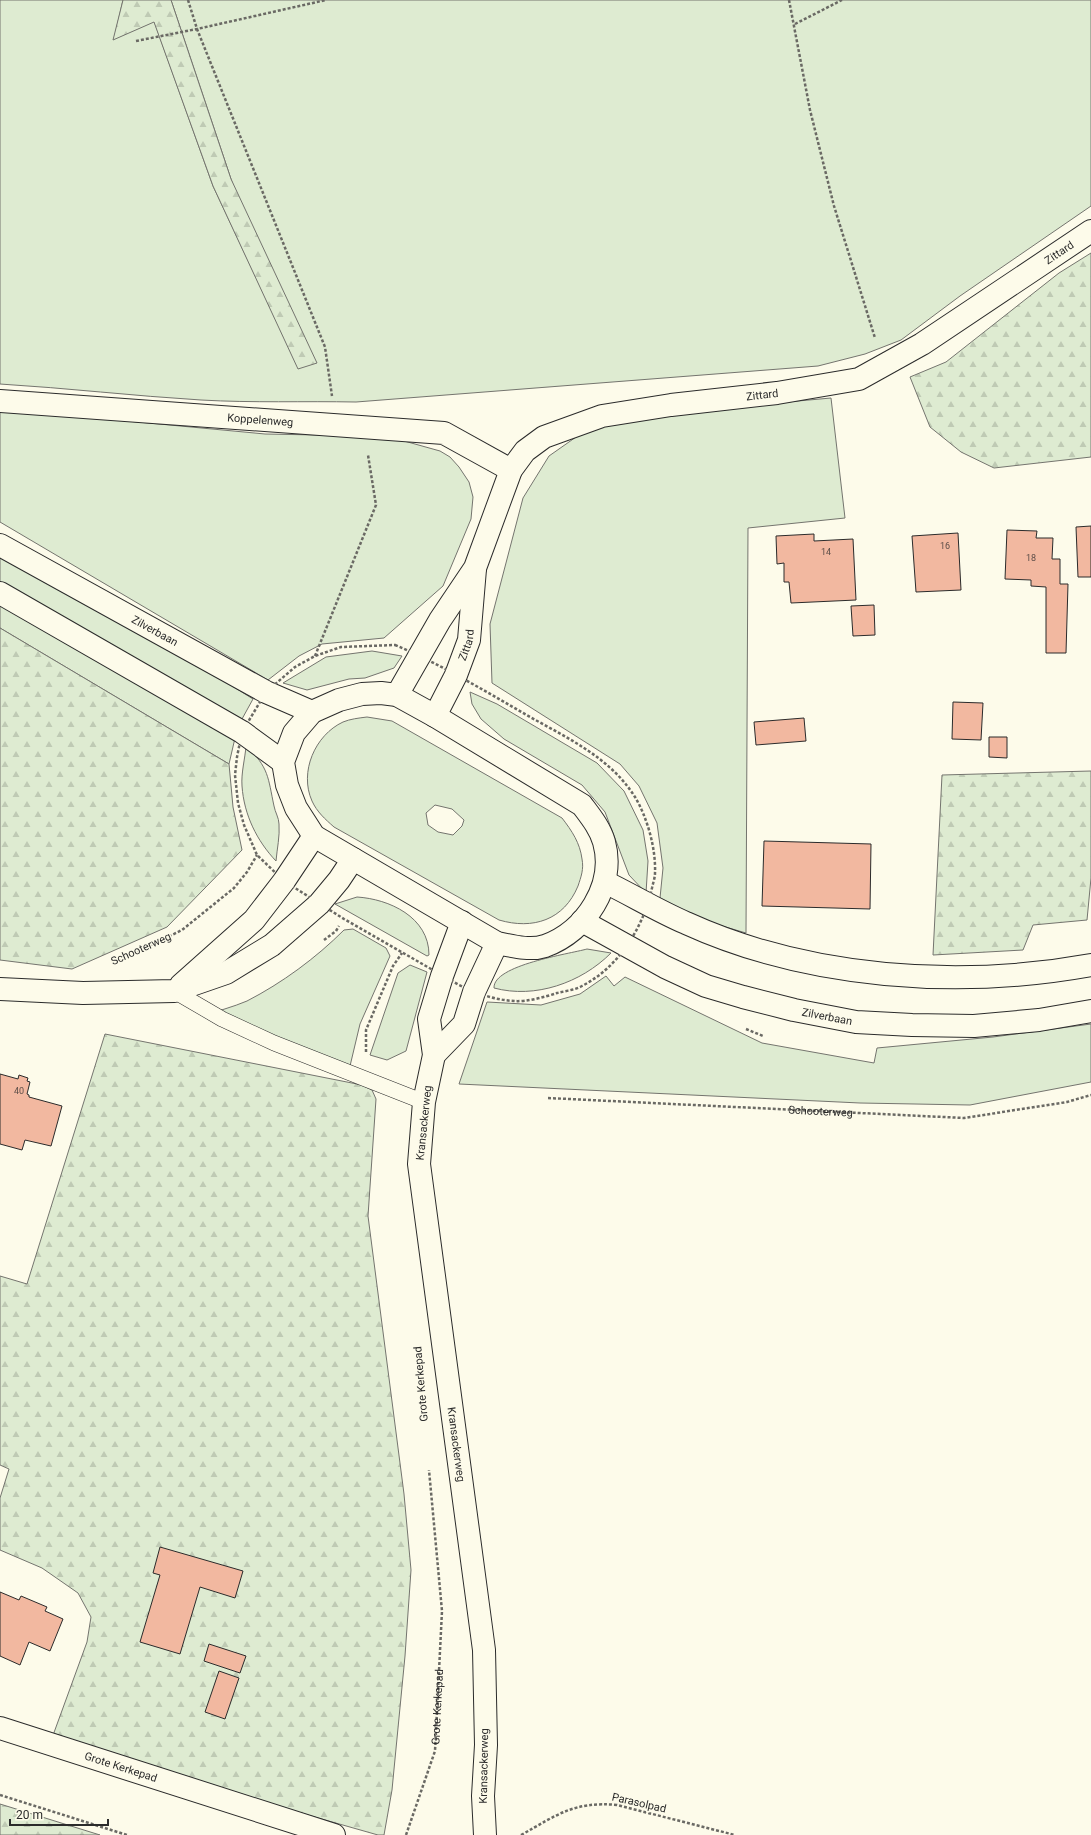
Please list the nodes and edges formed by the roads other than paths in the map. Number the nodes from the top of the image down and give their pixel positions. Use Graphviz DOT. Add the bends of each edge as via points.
graph roads {
  1 [pos="1091,231"];
  2 [pos="0,401"];
  3 [pos="511,470"];
  4 [pos="0,545"];
  5 [pos="475,568"];
  6 [pos="0,593"];
  7 [pos="397,695"];
  8 [pos="312,712"];
  9 [pos="435,716"];
  10 [pos="283,762"];
  11 [pos="314,836"];
  12 [pos="353,859"];
  13 [pos="605,882"];
  14 [pos="582,921"];
  15 [pos="462,922"];
  16 [pos="497,943"];
  17 [pos="1091,965"];
  18 [pos="0,989"];
  19 [pos="174,991"];
  20 [pos="1091,1011"];
  21 [pos="434,1055"];
  22 [pos="424,1102"];
  23 [pos="0,1728"];
  24 [pos="334,1835"];
  25 [pos="485,1835"];
  1 -- 3 [label="street, Zittard" via="922,344 859,379 778,393 602,416 544,438 525,451"];
  2 -- 3 [label="street, Koppelenweg" via="444,433"];
  3 -- 5 [label="street, Zittard"];
  4 -- 8 [label="street, Zilverbaan" via="266,692"];
  5 -- 7 [label="street, Zittard" via="440,620"];
  5 -- 9 [label="street, Zittard" via="469,640 456,675"];
  6 -- 10 [label="street" via="242,732"];
  7 -- 8 [label="street" via="362,694 339,700"];
  7 -- 9 [label="street"];
  8 -- 10 [label="street" via="294,734"];
  9 -- 13 [label="street" via="582,805 596,824 604,841 607,861"];
  10 -- 11 [label="street" via="287,785 296,808"];
  11 -- 12 [label="street"];
  11 -- 19 [label="street" via="254,920"];
  12 -- 15 [label="street"];
  12 -- 19 [label="street" via="319,904 272,945 226,973"];
  13 -- 14 [label="street" via="596,903"];
  13 -- 17 [label="street" via="686,923 726,939 784,956 868,973 972,978"];
  14 -- 16 [label="street" via="563,936 544,946 521,948"];
  14 -- 20 [label="street, Zilverbaan" via="665,967 706,986 794,1010 856,1022 974,1026 1039,1020"];
  15 -- 16 [label="street"];
  15 -- 21 [label="street, Kransackerweg" via="442,976 430,1019"];
  16 -- 21 [label="street" via="474,992 464,1024"];
  18 -- 19 [label="street" via="90,993"];
  19 -- 22 [label="lane" via="222,1019 274,1043"];
  21 -- 22 [label="street, Kransackerweg"];
  22 -- 25 [label="street, Kransackerweg" via="419,1164 484,1650"];
  23 -- 24 [label="street, Grote Kerkepad"];
}
